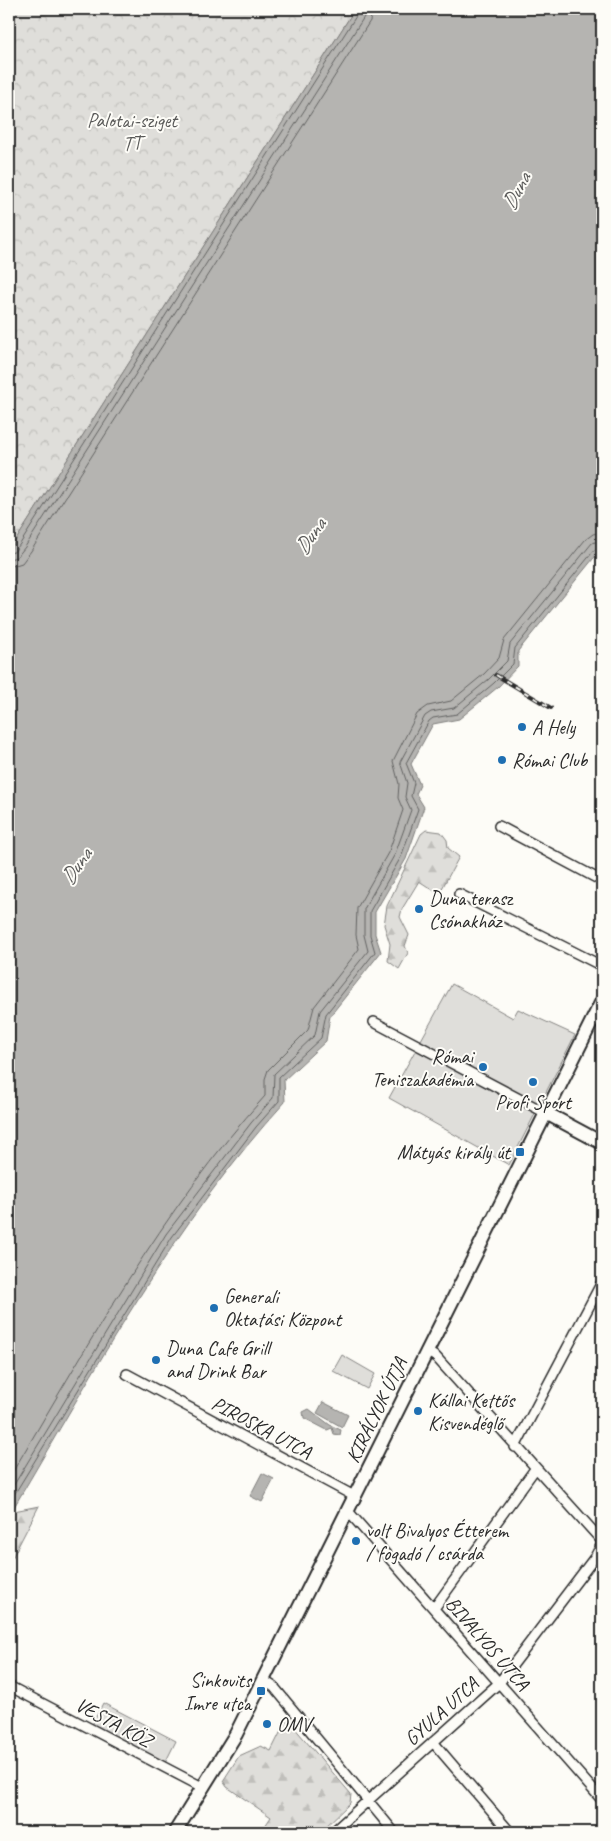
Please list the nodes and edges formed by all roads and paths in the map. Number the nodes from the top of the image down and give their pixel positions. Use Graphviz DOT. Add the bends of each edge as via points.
graph roads {
  1 [pos="499,826"];
  2 [pos="602,881"];
  3 [pos="458,894"];
  4 [pos="602,966"];
  5 [pos="602,1001"];
  6 [pos="374,1022"];
  7 [pos="546,1113"];
  8 [pos="602,1143"];
  9 [pos="602,1282"];
  10 [pos="426,1351"];
  11 [pos="127,1374"];
  12 [pos="515,1447"];
  13 [pos="535,1469"];
  14 [pos="354,1496"];
  15 [pos="347,1510"];
  16 [pos="602,1543"];
  17 [pos="435,1607"];
  18 [pos="263,1680"];
  19 [pos="499,1683"];
  20 [pos="9,1686"];
  21 [pos="433,1742"];
  22 [pos="204,1788"];
  23 [pos="367,1800"];
  24 [pos="602,1800"];
  25 [pos="175,1832"];
  26 [pos="333,1832"];
  27 [pos="394,1832"];
  28 [pos="510,1832"];
  1 -- 2 [label="street"];
  3 -- 4 [label="street"];
  5 -- 7 [label="street, KIRÁLYOK ÚTJA"];
  6 -- 7 [label="street"];
  7 -- 8 [label="street"];
  7 -- 10 [label="street, KIRÁLYOK ÚTJA"];
  9 -- 12 [label="street"];
  10 -- 12 [label="street" via="436,1358"];
  10 -- 14 [label="street, KIRÁLYOK ÚTJA"];
  11 -- 14 [label="street, PIROSKA UTCA"];
  12 -- 13 [label="street"];
  13 -- 16 [label="street"];
  13 -- 17 [label="street"];
  14 -- 15 [label="street, KIRÁLYOK ÚTJA"];
  15 -- 17 [label="street, BIVALYOS UTCA"];
  15 -- 18 [label="street, KIRÁLYOK ÚTJA"];
  16 -- 19 [label="street, GYULA UTCA"];
  17 -- 19 [label="street, BIVALYOS UTCA"];
  18 -- 22 [label="street, KIRÁLYOK ÚTJA"];
  18 -- 23 [label="street" via="274,1687"];
  19 -- 21 [label="street, GYULA UTCA"];
  19 -- 24 [label="street, BIVALYOS UTCA"];
  20 -- 22 [label="street, VESTA KÖZ"];
  21 -- 23 [label="street, GYULA UTCA"];
  21 -- 28 [label="street"];
  22 -- 25 [label="street, KIRÁLYOK ÚTJA"];
  23 -- 26 [label="street, GYULA UTCA"];
  23 -- 27 [label="street"];
}
